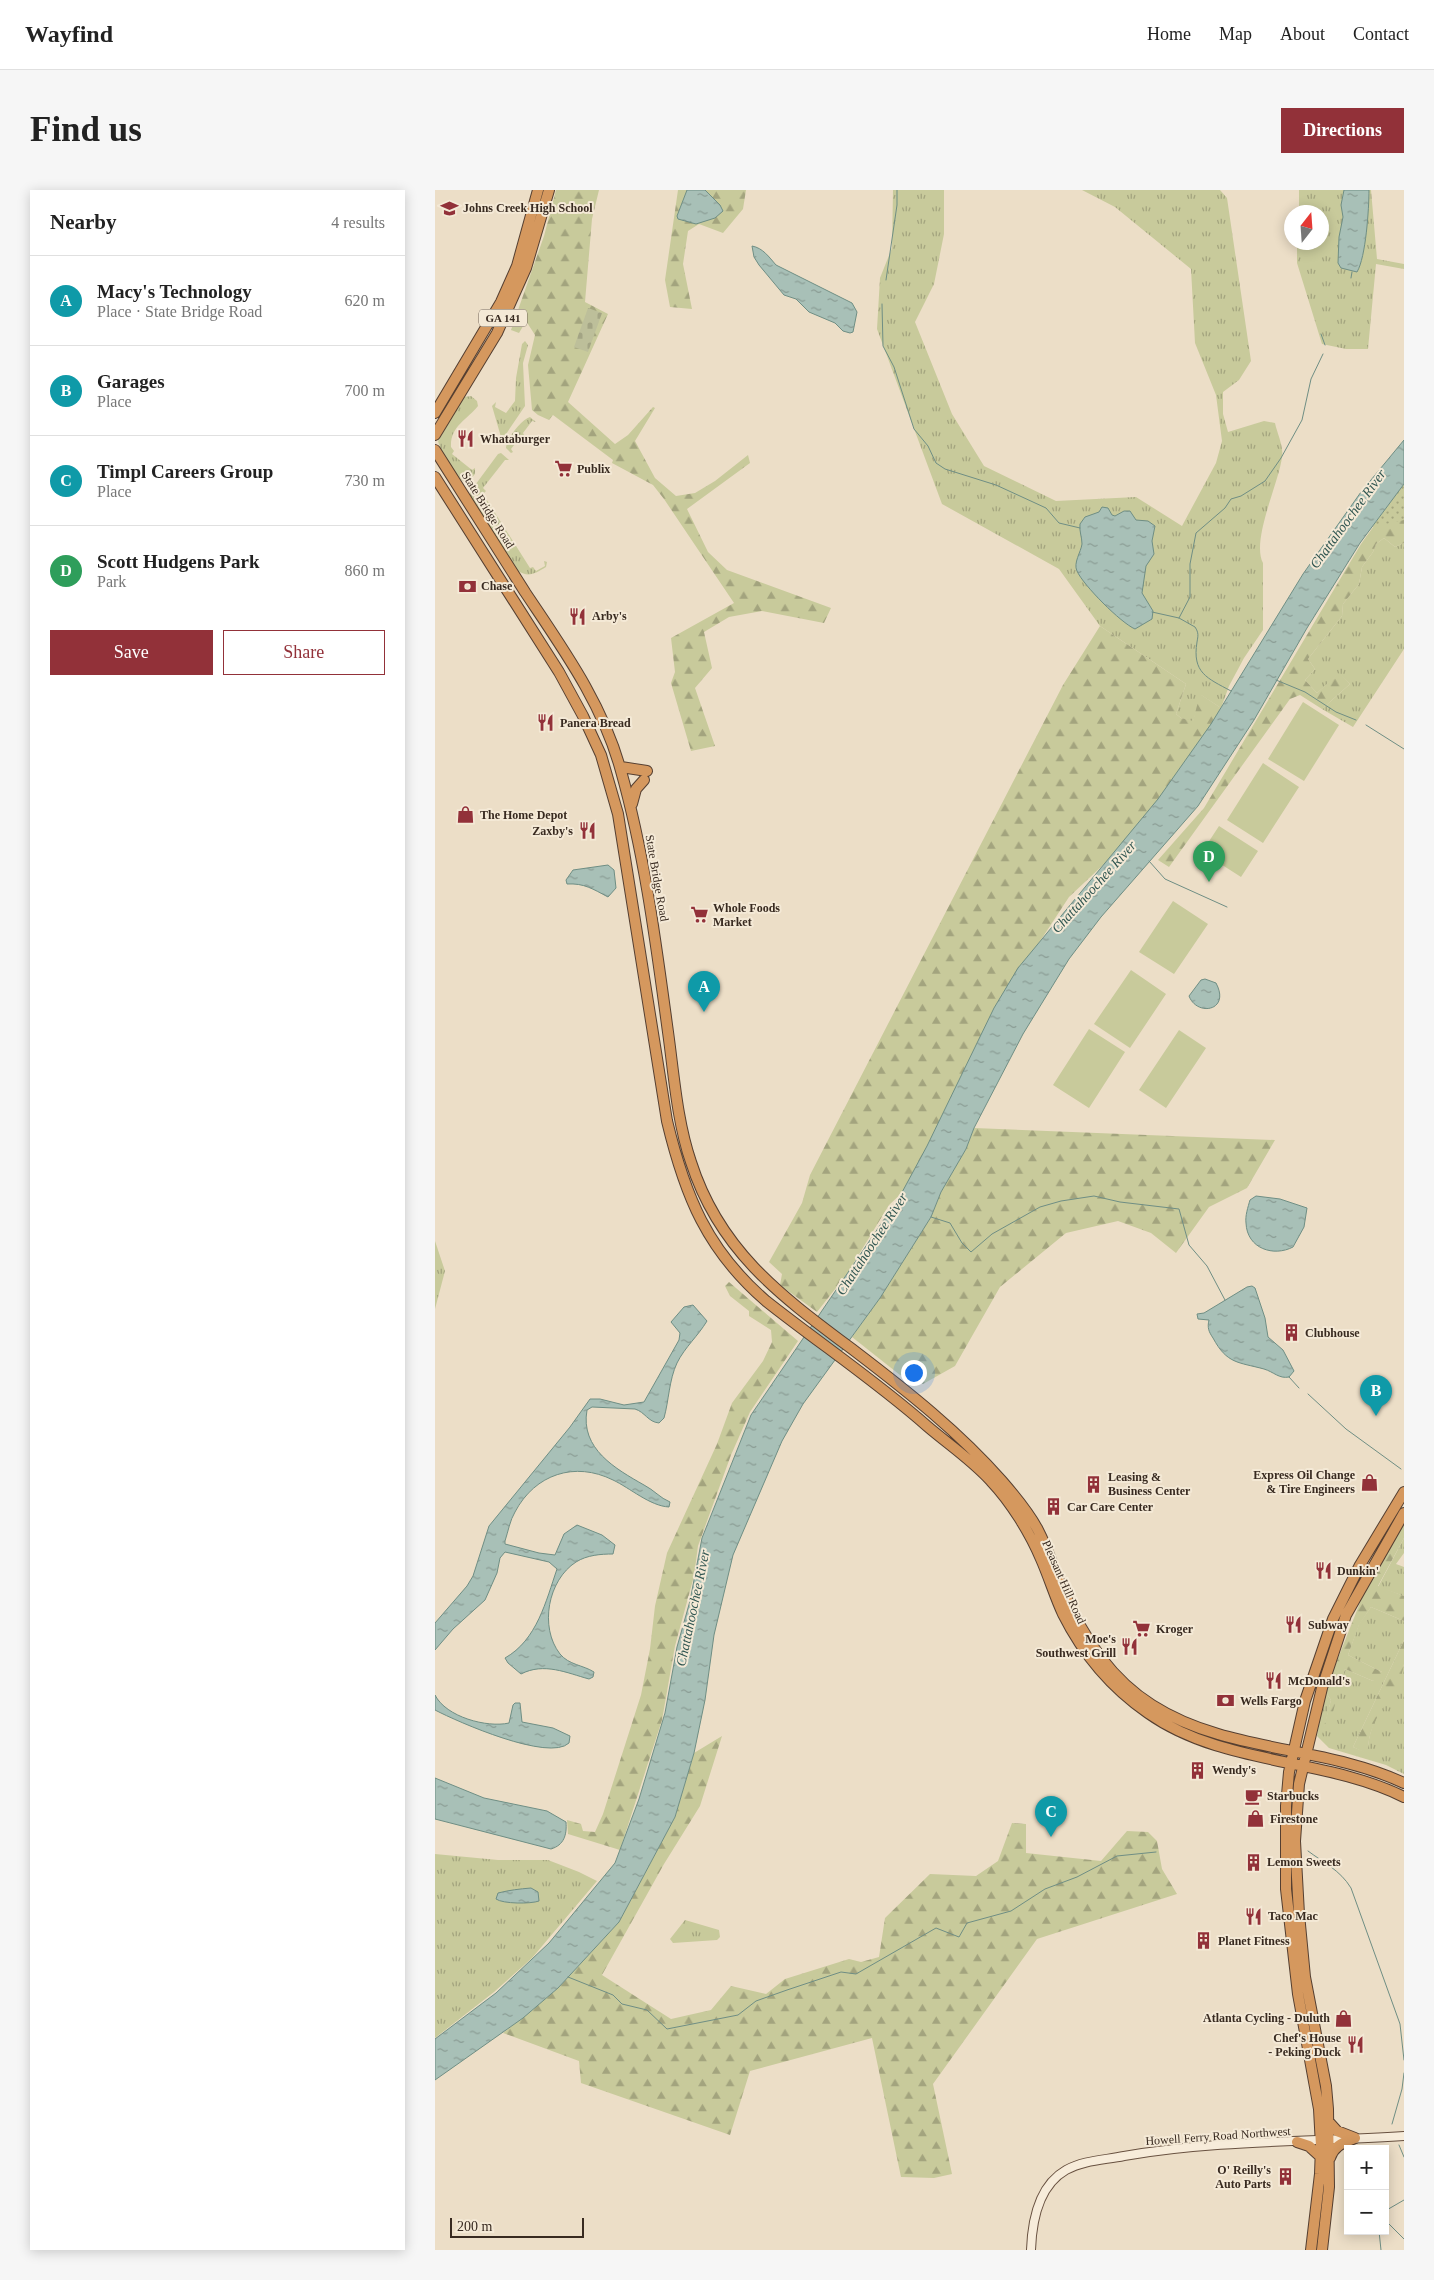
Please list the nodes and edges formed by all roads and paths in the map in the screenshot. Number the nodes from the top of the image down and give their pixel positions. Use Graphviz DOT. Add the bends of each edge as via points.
graph roads {
  1 [pos="538,190"];
  2 [pos="549,190"];
  3 [pos="439,401"];
  4 [pos="435,413"];
  5 [pos="435,435"];
  6 [pos="435,450"];
  7 [pos="437,482"];
  8 [pos="621,767"];
  9 [pos="631,808"];
  10 [pos="809,1318"];
  11 [pos="992,1481"];
  12 [pos="1404,1492"];
  13 [pos="1404,1513"];
  14 [pos="1038,1530"];
  15 [pos="1294,1750"];
  16 [pos="1305,1752"];
  17 [pos="1290,1763"];
  18 [pos="1302,1765"];
  19 [pos="1404,1783"];
  20 [pos="1404,1797"];
  21 [pos="1328,2120"];
  22 [pos="1404,2136"];
  23 [pos="1355,2138"];
  24 [pos="1325,2140"];
  25 [pos="1297,2142"];
  26 [pos="1325,2159"];
  27 [pos="1031,2250"];
  28 [pos="1311,2250"];
  29 [pos="1322,2250"];
  1 -- 3 [label="highway, GA 141" via="517,266 501,302"];
  2 -- 5 [label="highway, GA 141" via="526,268 497,332"];
  3 -- 4 [label="highway, GA 141"];
  6 -- 8 [label="highway, State Bridge Road" via="568,656 596,704"];
  7 -- 11 [label="highway, Pleasant Hill Road" via="559,672 603,761 618,814 667,1121 676,1161 707,1234 745,1282 919,1418"];
  8 -- 9 [label="highway, State Bridge Road"];
  8 -- 9 [label="highway" via="646,776 634,793"];
  9 -- 10 [label="highway, State Bridge Road" via="651,912 679,1110 691,1162 710,1209 736,1248 766,1282"];
  10 -- 14 [label="highway, Pleasant Hill Road" via="857,1353 961,1439 1002,1481"];
  11 -- 14 [label="highway" via="1000,1485"];
  11 -- 17 [label="highway, Pleasant Hill Road" via="1041,1557 1075,1637 1124,1695 1156,1719 1191,1737"];
  12 -- 15 [label="highway" via="1336,1610 1309,1688"];
  13 -- 16 [label="highway" via="1346,1615 1332,1651"];
  14 -- 15 [label="highway, Pleasant Hill Road" via="1077,1623 1096,1652 1132,1690 1149,1704 1195,1727"];
  15 -- 16 [label="highway, Pleasant Hill Road"];
  15 -- 17 [label="highway"];
  16 -- 18 [label="highway"];
  16 -- 19 [label="highway, Pleasant Hill Road" via="1366,1768"];
  17 -- 18 [label="highway, Pleasant Hill Road"];
  17 -- 24 [label="highway" via="1285,1806 1286,1889 1298,1994"];
  18 -- 20 [label="highway, Pleasant Hill Road" via="1361,1780"];
  18 -- 21 [label="highway" via="1296,1817 1297,1888 1305,1977 1326,2086"];
  21 -- 23 [label="highway" via="1337,2131"];
  21 -- 24 [label="highway"];
  22 -- 23 [label="street, Howell Ferry Road Northwest"];
  23 -- 24 [label="street, Howell Ferry Road Northwest"];
  23 -- 26 [label="highway" via="1335,2148"];
  24 -- 25 [label="street, Howell Ferry Road Northwest"];
  24 -- 26 [label="highway"];
  25 -- 26 [label="highway" via="1309,2146"];
  25 -- 27 [label="street, Howell Ferry Road Northwest" via="1212,2146 1085,2162 1065,2171 1040,2201 1034,2218"];
  26 -- 28 [label="highway"];
  26 -- 29 [label="highway" via="1328,2206"];
}
